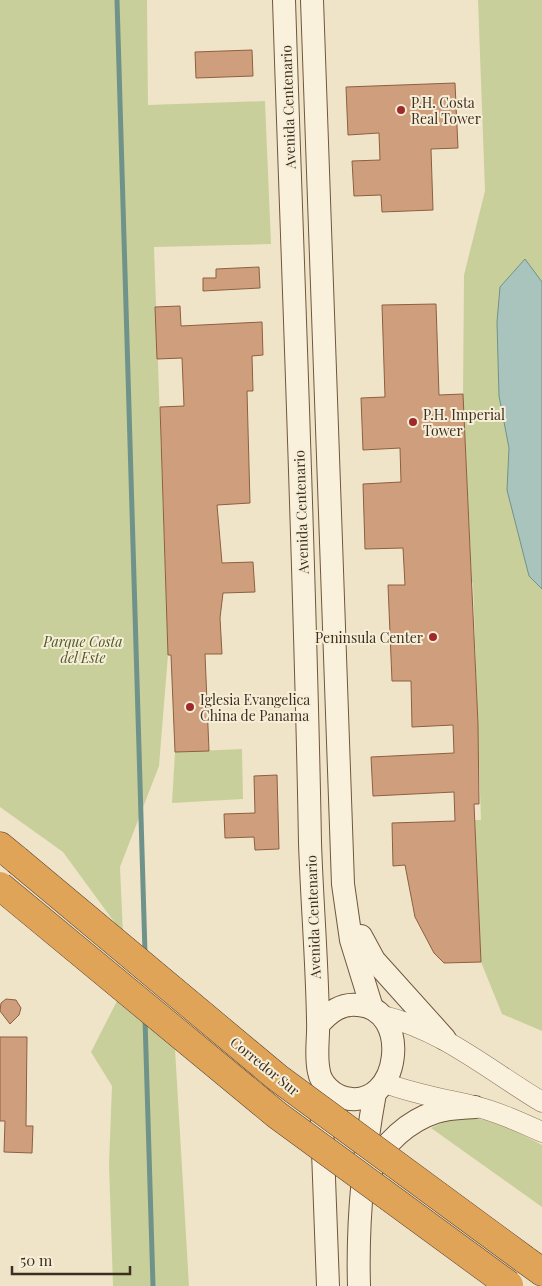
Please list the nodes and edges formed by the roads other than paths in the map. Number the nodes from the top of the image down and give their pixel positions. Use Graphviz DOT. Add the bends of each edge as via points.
graph roads {
  1 [pos="284,0"];
  2 [pos="312,0"];
  3 [pos="292,249"];
  4 [pos="322,249"];
  5 [pos="335,652"];
  6 [pos="306,653"];
  7 [pos="340,776"];
  8 [pos="309,777"];
  9 [pos="8,853"];
  10 [pos="0,886"];
  11 [pos="344,898"];
  12 [pos="378,1012"];
  13 [pos="319,1024"];
  14 [pos="445,1039"];
  15 [pos="320,1079"];
  16 [pos="380,1088"];
  17 [pos="542,1102"];
  18 [pos="475,1106"];
  19 [pos="542,1132"];
  20 [pos="359,1208"];
  21 [pos="533,1265"];
  22 [pos="328,1286"];
  23 [pos="359,1286"];
  24 [pos="509,1286"];
  1 -- 3 [label="main road, Avenida Centenario"];
  2 -- 4 [label="main road, Avenida Centenario"];
  3 -- 4 [label="main road"];
  3 -- 6 [label="main road, Avenida Centenario"];
  4 -- 5 [label="main road, Avenida Centenario"];
  5 -- 6 [label="main road"];
  5 -- 7 [label="main road, Avenida Centenario"];
  6 -- 8 [label="main road, Avenida Centenario"];
  7 -- 8 [label="main road"];
  7 -- 11 [label="main road, Avenida Centenario"];
  8 -- 13 [label="main road, Avenida Centenario"];
  9 -- 21 [label="highway, Corredor Sur, bridge" via="278,1078"];
  10 -- 24 [label="highway, bridge" via="277,1116"];
  11 -- 12 [label="main road, Avenida Centenario" via="351,940"];
  11 -- 14 [label="main road" via="374,960"];
  12 -- 13 [label="main road" via="361,1004 345,1005 330,1012"];
  12 -- 14 [label="street"];
  12 -- 16 [label="main road" via="389,1027 393,1044 392,1065"];
  13 -- 15 [label="main road" via="317,1062"];
  14 -- 17 [label="street"];
  15 -- 16 [label="main road" via="330,1091 345,1098 360,1098"];
  15 -- 22 [label="main road"];
  16 -- 18 [label="street"];
  16 -- 20 [label="main road" via="364,1154"];
  18 -- 19 [label="street"];
  18 -- 20 [label="main road" via="436,1112 413,1123 392,1139 376,1159 365,1182"];
  20 -- 23 [label="main road"];
}
